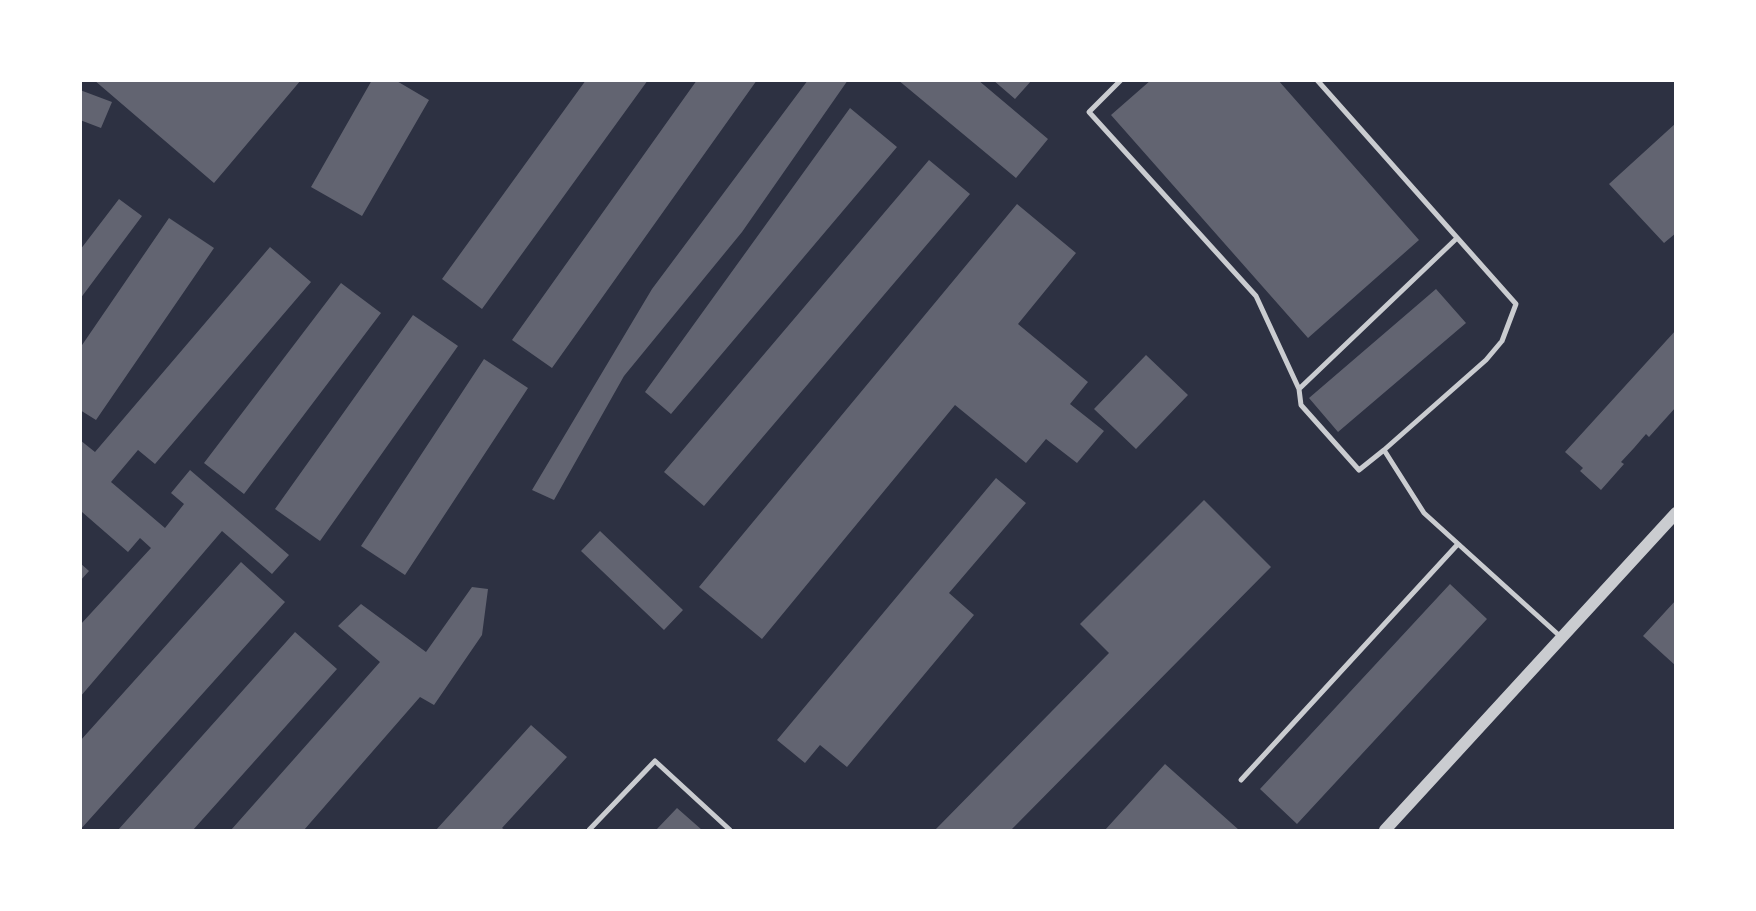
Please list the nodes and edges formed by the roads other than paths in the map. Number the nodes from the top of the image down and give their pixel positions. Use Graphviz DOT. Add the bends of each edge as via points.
graph roads {
  1 [pos="1121,80"];
  2 [pos="1317,80"];
  3 [pos="1456,239"];
  4 [pos="1299,388"];
  5 [pos="1384,450"];
  6 [pos="1675,513"];
  7 [pos="1458,544"];
  8 [pos="1562,638"];
  9 [pos="1241,780"];
  10 [pos="589,831"];
  11 [pos="730,831"];
  12 [pos="1385,831"];
  1 -- 4 [label="lane" via="1089,112 1256,296"];
  2 -- 3 [label="lane"];
  3 -- 4 [label="lane"];
  3 -- 5 [label="lane" via="1516,304 1502,341 1486,360"];
  4 -- 5 [label="lane" via="1301,405 1359,470"];
  5 -- 7 [label="lane" via="1424,513"];
  6 -- 8 [label="street"];
  7 -- 8 [label="lane"];
  7 -- 9 [label="lane"];
  8 -- 12 [label="street"];
  10 -- 11 [label="lane" via="655,761"];
}
